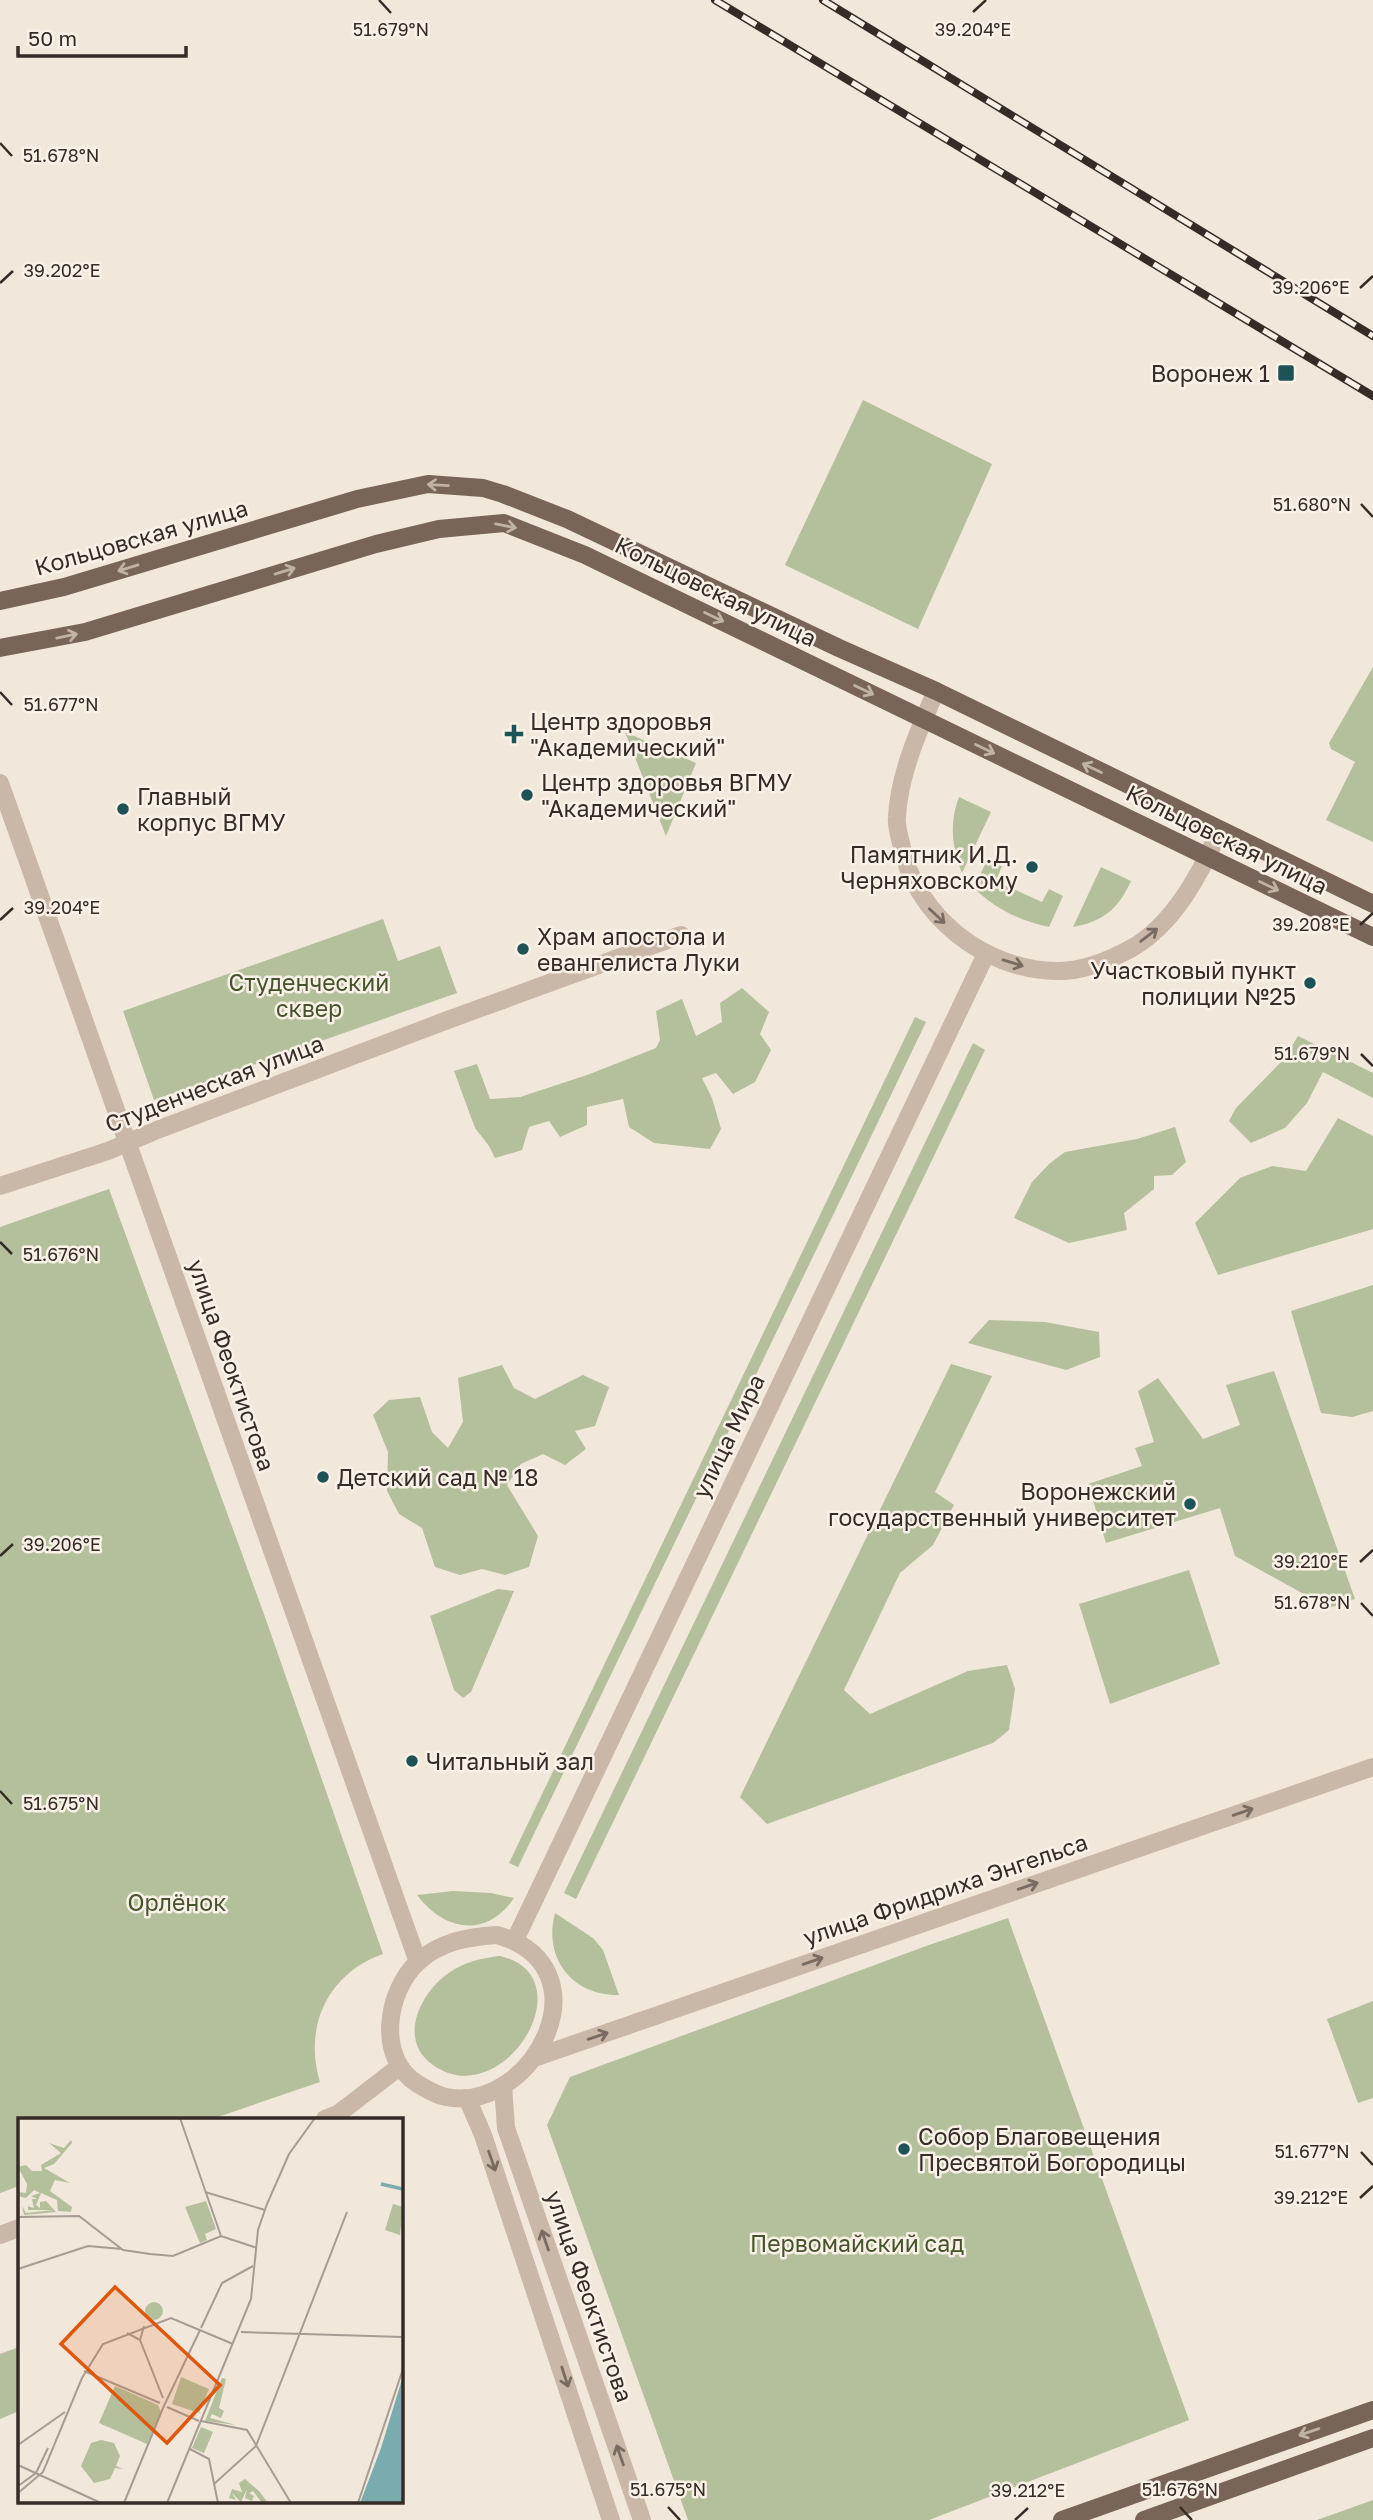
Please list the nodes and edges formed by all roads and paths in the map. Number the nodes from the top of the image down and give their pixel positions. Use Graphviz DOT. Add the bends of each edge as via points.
graph roads {
  1 [pos="0,601"];
  2 [pos="0,648"];
  3 [pos="936,691"];
  4 [pos="924,719"];
  5 [pos="0,783"];
  6 [pos="1219,831"];
  7 [pos="1208,856"];
  8 [pos="1373,904"];
  9 [pos="681,935"];
  10 [pos="1373,937"];
  11 [pos="986,954"];
  12 [pos="127,1142"];
  13 [pos="0,1186"];
  14 [pos="1373,1767"];
  15 [pos="515,1940"];
  16 [pos="418,1962"];
  17 [pos="534,2058"];
  18 [pos="399,2067"];
  19 [pos="503,2086"];
  20 [pos="467,2098"];
  21 [pos="328,2118"];
  22 [pos="18,2228"];
  23 [pos="0,2235"];
  24 [pos="1373,2410"];
  25 [pos="1373,2438"];
  26 [pos="611,2520"];
  27 [pos="642,2520"];
  28 [pos="1062,2520"];
  29 [pos="1144,2520"];
  3 -- 1 [label="main road, Кольцовская улица, one-way" via="567,519 483,488 428,484 357,499 65,587"];
  2 -- 4 [label="main road, Кольцовская улица, one-way" via="85,632 439,528 504,523 585,555"];
  3 -- 4 [label="street"];
  6 -- 3 [label="main road, Кольцовская улица, one-way"];
  4 -- 7 [label="main road, Кольцовская улица, one-way"];
  4 -- 11 [label="street, one-way" via="906,767 896,819 903,855 912,883 931,912"];
  5 -- 12 [label="street, улица Феоктистова"];
  6 -- 7 [label="street"];
  6 -- 8 [label="main road, Кольцовская улица"];
  7 -- 10 [label="main road, Кольцовская улица, one-way"];
  11 -- 7 [label="street, one-way" via="1019,966 1057,971 1098,964 1133,947 1160,926"];
  9 -- 12 [label="street, Студенческая улица"];
  11 -- 15 [label="street, улица Мира"];
  12 -- 13 [label="street, Студенческая улица"];
  12 -- 16 [label="street, улица Феоктистова"];
  17 -- 14 [label="street, улица Фридриха Энгельса, one-way"];
  15 -- 16 [label="street" via="497,1935 457,1940"];
  15 -- 17 [label="street, улица Фридриха Энгельса" via="541,1965 555,1997 552,2021"];
  16 -- 18 [label="street" via="405,1978 392,2012 392,2050"];
  17 -- 19 [label="street, улица Фридриха Энгельса"];
  18 -- 20 [label="street, улица Фридриха Энгельса" via="430,2091"];
  18 -- 21 [label="street"];
  19 -- 20 [label="street, улица Фридриха Энгельса"];
  27 -- 19 [label="street, улица Феоктистова, one-way" via="506,2128"];
  20 -- 26 [label="street, one-way"];
  22 -- 23 [label="street"];
  24 -- 28 [label="main road, one-way"];
  25 -- 29 [label="main road"];
}
